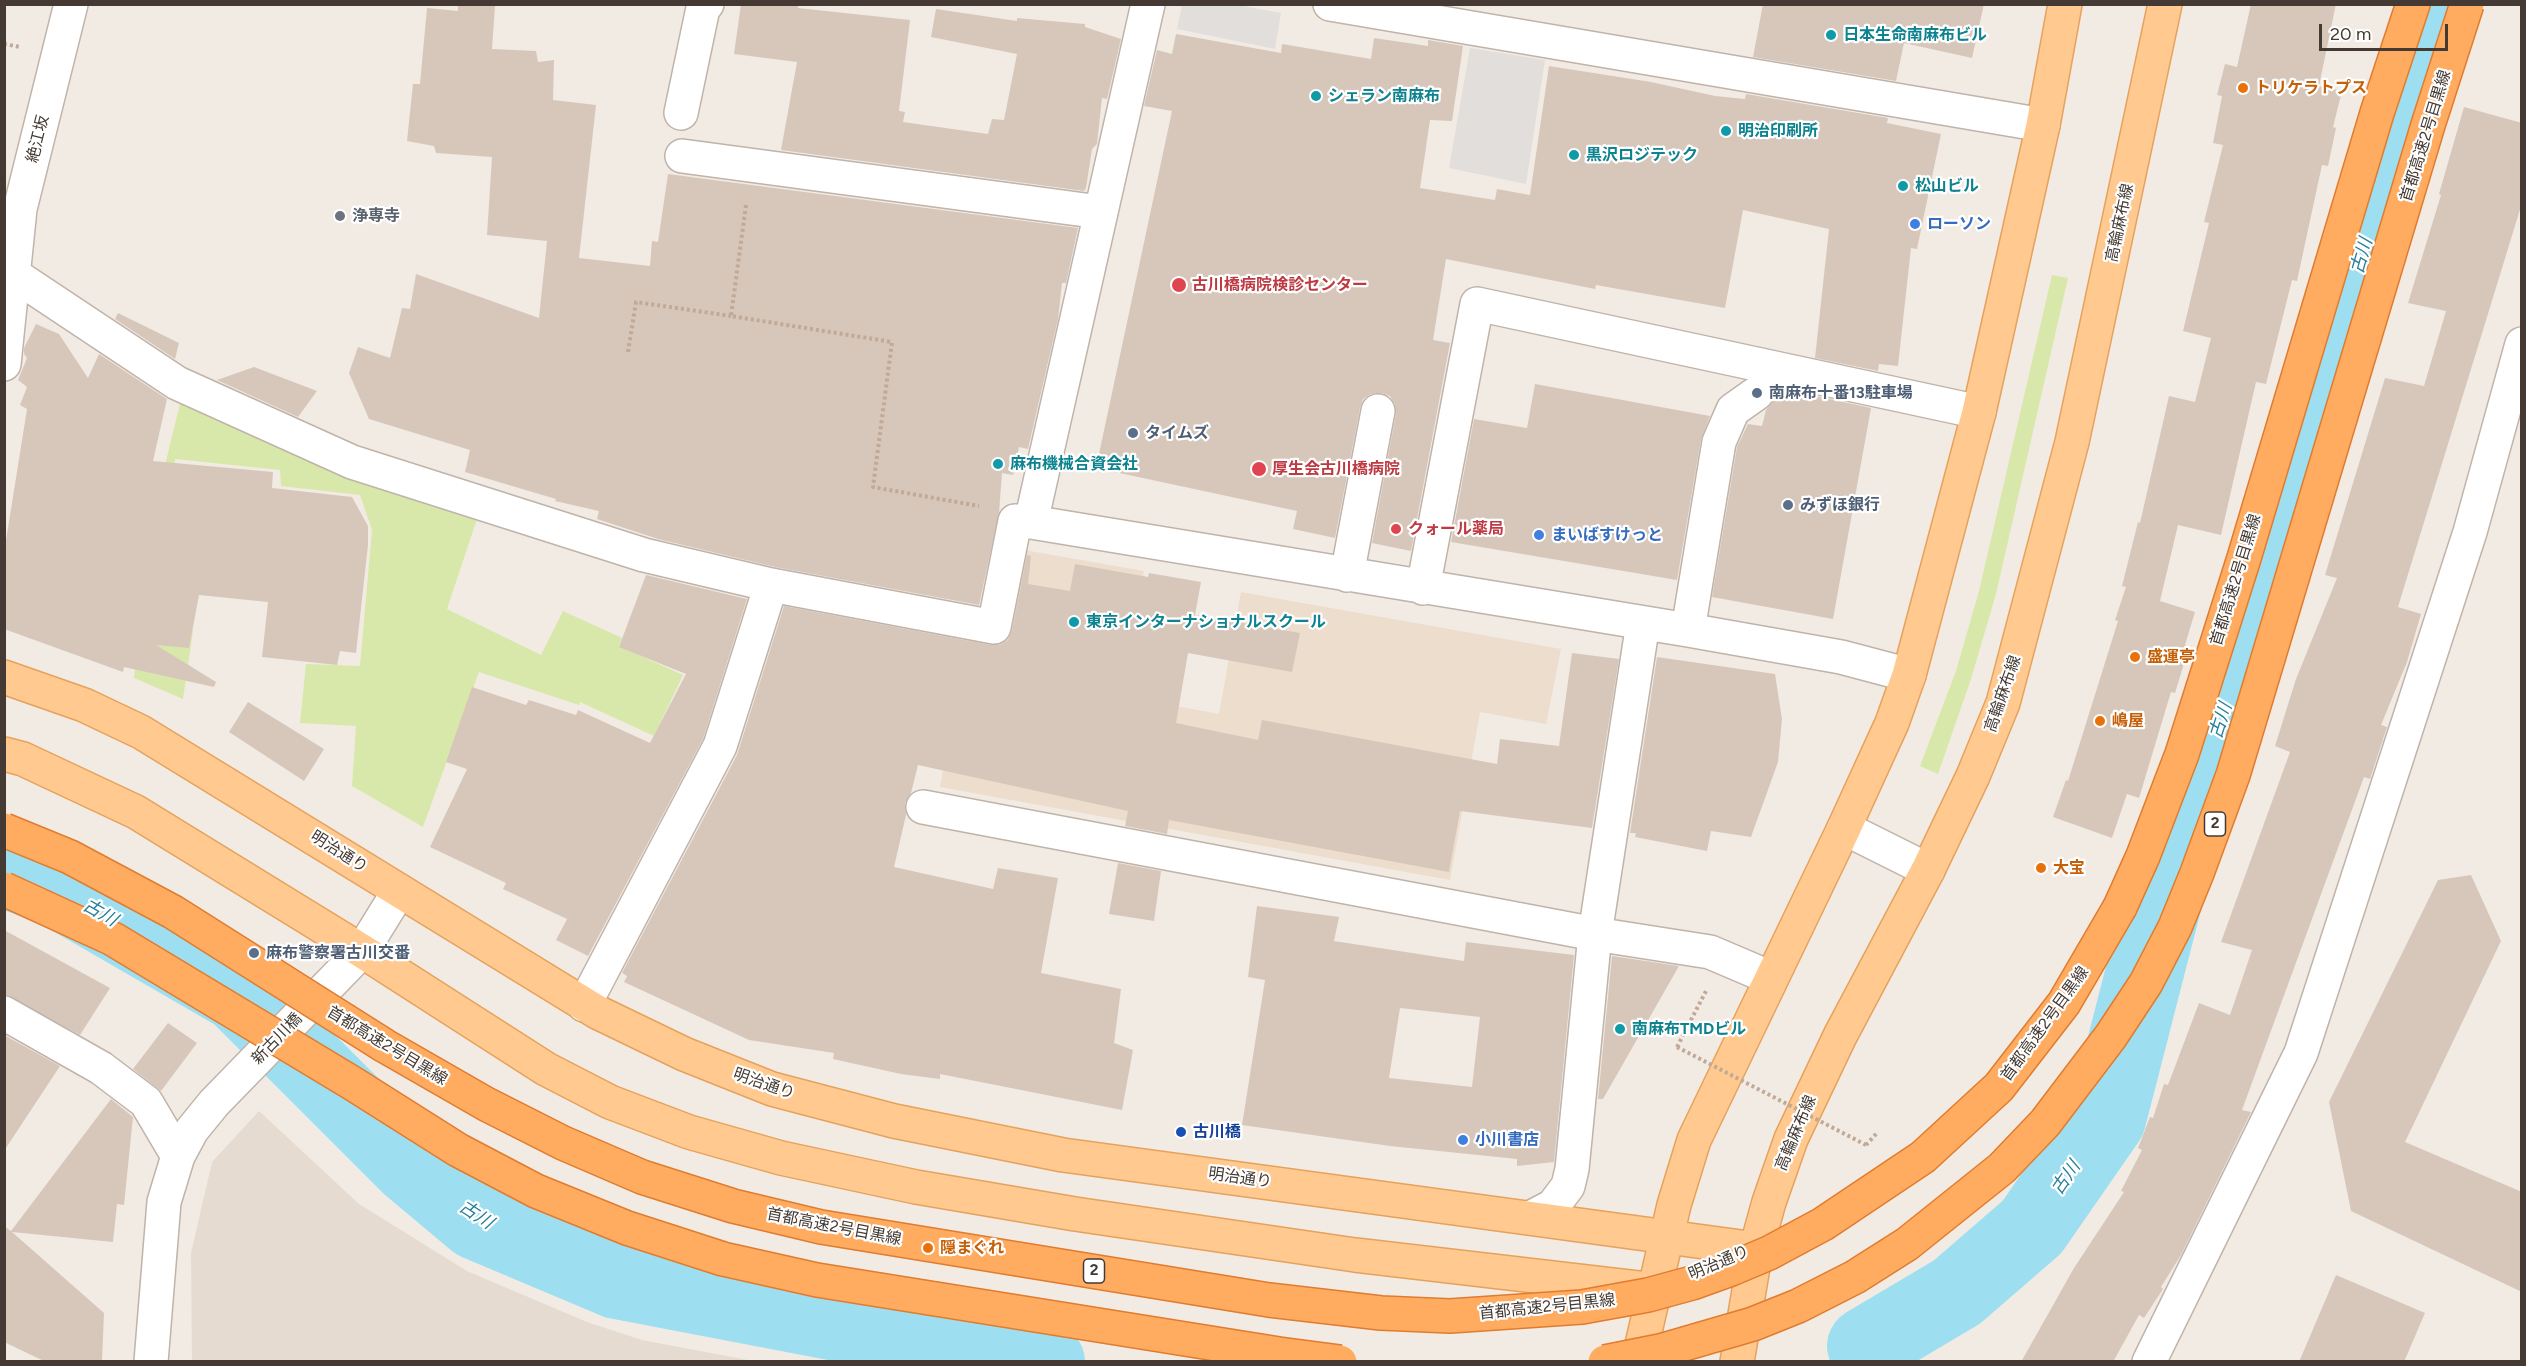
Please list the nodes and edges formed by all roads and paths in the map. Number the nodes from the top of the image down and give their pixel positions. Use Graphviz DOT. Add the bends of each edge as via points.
graph roads {
  1 [pos="71,4"];
  2 [pos="1330,4"];
  3 [pos="2065,4"];
  4 [pos="2165,4"];
  5 [pos="2412,4"];
  6 [pos="2467,4"];
  7 [pos="1140,5"];
  8 [pos="703,6"];
  9 [pos="681,113"];
  10 [pos="2043,125"];
  11 [pos="682,156"];
  12 [pos="752,166"];
  13 [pos="1100,212"];
  14 [pos="9,274"];
  15 [pos="731,316"];
  16 [pos="2522,344"];
  17 [pos="628,352"];
  18 [pos="4,364"];
  19 [pos="1757,393"];
  20 [pos="1378,411"];
  21 [pos="1979,412"];
  22 [pos="1023,522"];
  23 [pos="1347,576"];
  24 [pos="771,585"];
  25 [pos="1423,588"];
  26 [pos="1643,623"];
  27 [pos="1688,630"];
  28 [pos="1909,675"];
  29 [pos="4,677"];
  30 [pos="4,754"];
  31 [pos="922,807"];
  32 [pos="1844,828"];
  33 [pos="4,830"];
  34 [pos="1929,870"];
  35 [pos="4,889"];
  36 [pos="399,891"];
  37 [pos="1595,934"];
  38 [pos="362,951"];
  39 [pos="1772,978"];
  40 [pos="1712,981"];
  41 [pos="584,1005"];
  42 [pos="4,1013"];
  43 [pos="1878,1132"];
  44 [pos="178,1156"];
  45 [pos="1532,1217"];
  46 [pos="1666,1237"];
  47 [pos="1756,1249"];
  48 [pos="1654,1290"];
  49 [pos="1738,1354"];
  50 [pos="1639,1355"];
  51 [pos="151,1362"];
  52 [pos="1340,1362"];
  53 [pos="1605,1362"];
  54 [pos="2149,1362"];
  1 -- 14 [label="street, 絶江坂" via="20,209"];
  2 -- 10 [label="street"];
  3 -- 10 [label="main road"];
  4 -- 34 [label="main road, 高輪麻布線" via="2072,442 2020,642 2003,703"];
  5 -- 33 [label="highway, 首都高速2号目黒線 / 2, bridge" via="2182,754 2143,856 2099,945 2064,1003 2025,1056 1999,1087 1923,1157 1823,1224 1768,1253 1692,1283 1582,1307 1450,1316 1381,1313 1269,1300 821,1227 733,1206 642,1177 486,1104 385,1046 173,912 70,857"];
  6 -- 53 [label="highway, 首都高速2号目黒線 / 2, bridge" via="2233,775 2179,916 2146,983 2045,1123 2002,1168 1907,1244 1855,1277 1753,1324 1688,1344"];
  7 -- 13 [label="street"];
  8 -- 9 [label="street"];
  10 -- 21 [label="main road"];
  11 -- 12 [label="street"];
  12 -- 13 [label="street"];
  12 -- 15 [label="path"];
  13 -- 22 [label="street"];
  14 -- 18 [label="street, 絶江坂"];
  14 -- 24 [label="street" via="177,383 352,462 644,555"];
  15 -- 17 [label="path" via="636,302"];
  15 -- 22 [label="path" via="892,342 873,487 998,509"];
  16 -- 54 [label="street" via="2470,532 2301,1053"];
  19 -- 27 [label="street" via="1733,410 1719,442"];
  20 -- 23 [label="street"];
  21 -- 25 [label="street" via="1477,304"];
  21 -- 28 [label="main road"];
  22 -- 23 [label="street"];
  22 -- 24 [label="street" via="994,627"];
  23 -- 25 [label="street"];
  24 -- 41 [label="street" via="720,746"];
  25 -- 26 [label="street"];
  26 -- 27 [label="street"];
  26 -- 37 [label="street"];
  27 -- 28 [label="street" via="1841,657"];
  28 -- 32 [label="main road" via="1892,723"];
  29 -- 36 [label="main road, 明治通り" via="84,705 141,732"];
  30 -- 38 [label="main road, 明治通り" via="23,759 136,812"];
  31 -- 37 [label="street"];
  32 -- 34 [label="street"];
  32 -- 39 [label="main road"];
  34 -- 47 [label="main road, 高輪麻布線" via="1840,1036 1791,1139"];
  35 -- 52 [label="highway, bridge" via="113,939 458,1150 536,1191 627,1228 723,1259 817,1280"];
  36 -- 38 [label="street, 新古川橋"];
  36 -- 41 [label="main road, 明治通り"];
  37 -- 39 [label="street" via="1710,952"];
  37 -- 45 [label="street" via="1572,1169 1568,1186 1553,1206"];
  38 -- 44 [label="street, 新古川橋, bridge" via="192,1130"];
  38 -- 48 [label="main road, 明治通り" via="546,1069 610,1102 689,1132 781,1158 916,1187 1087,1216"];
  39 -- 46 [label="main road" via="1694,1140"];
  40 -- 43 [label="path, bridge" via="1677,1047 1866,1145"];
  41 -- 45 [label="main road, 明治通り" via="684,1054 772,1089 894,1121 1063,1155"];
  42 -- 44 [label="street" via="100,1068 146,1102"];
  44 -- 51 [label="street, 新古川橋" via="164,1202"];
  45 -- 46 [label="main road, 明治通り"];
  46 -- 47 [label="main road, 明治通り"];
  46 -- 48 [label="main road"];
  47 -- 48 [label="main road, 明治通り"];
  47 -- 49 [label="main road, 高輪麻布線"];
  48 -- 50 [label="main road"];
}
